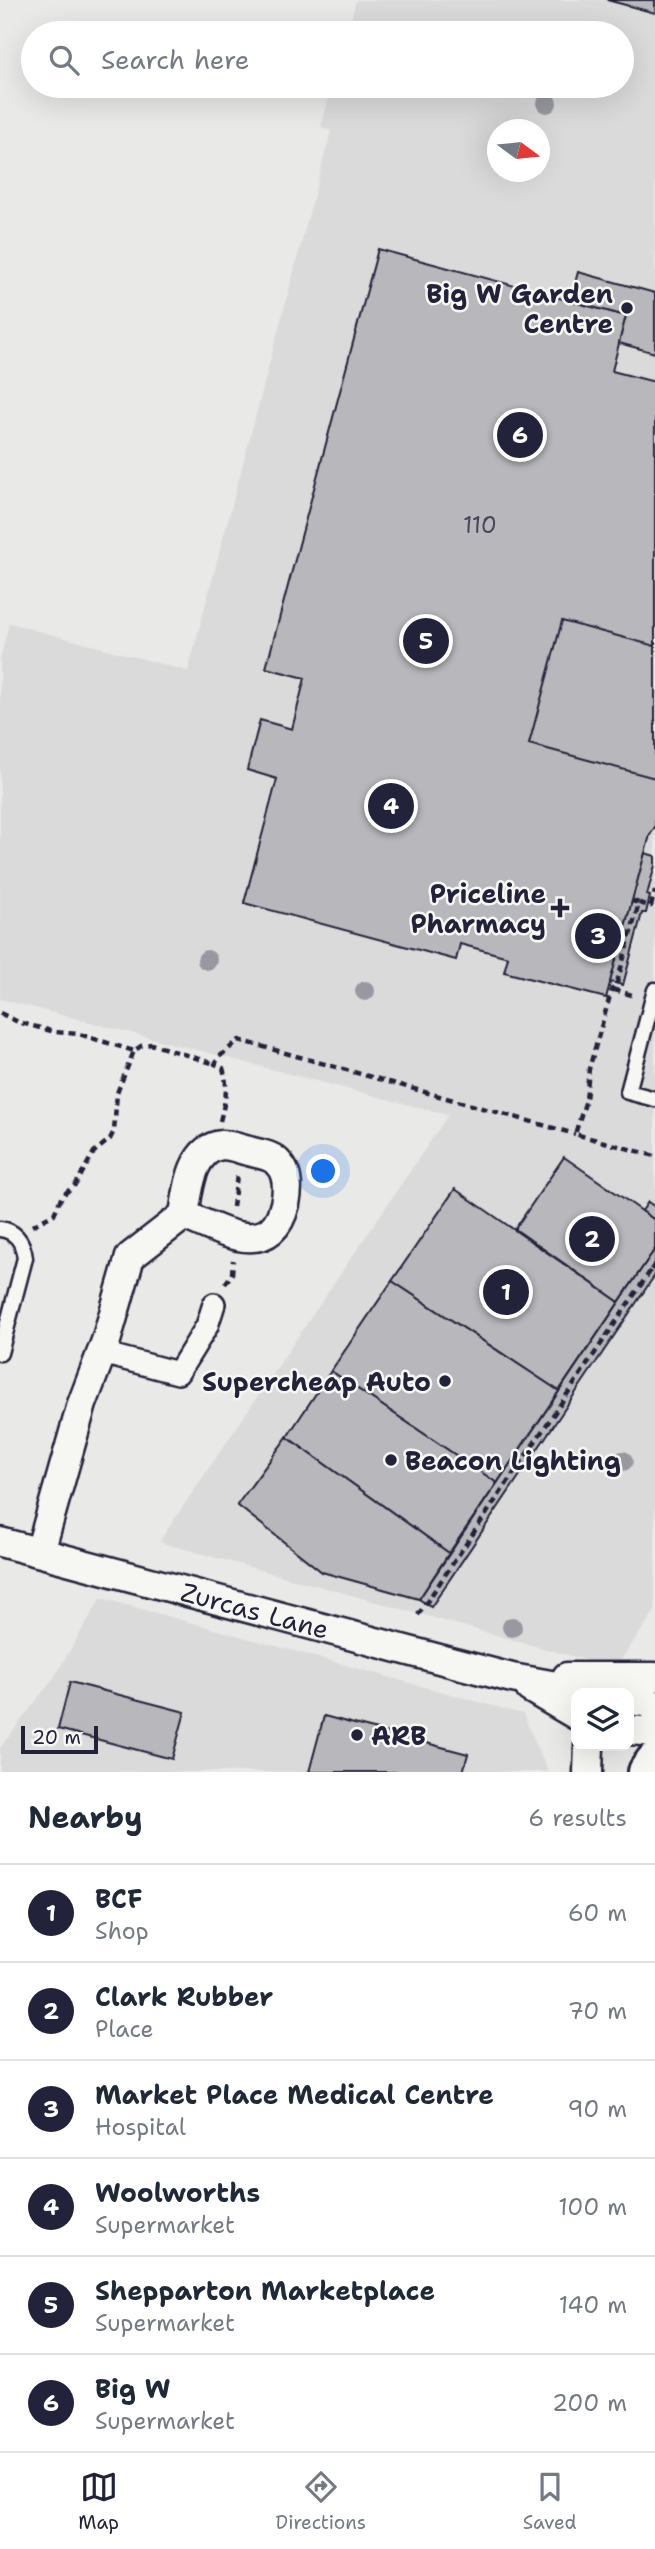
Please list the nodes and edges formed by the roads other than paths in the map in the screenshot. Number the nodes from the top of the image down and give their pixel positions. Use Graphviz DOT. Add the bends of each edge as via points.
graph roads {
  1 [pos="654,995"];
  2 [pos="655,1100"];
  3 [pos="184,1215"];
  4 [pos="0,1229"];
  5 [pos="214,1304"];
  6 [pos="0,1350"];
  7 [pos="102,1353"];
  8 [pos="0,1542"];
  9 [pos="40,1552"];
  10 [pos="655,1676"];
  11 [pos="512,1678"];
  12 [pos="571,1689"];
  13 [pos="634,1700"];
  14 [pos="655,1710"];
  15 [pos="571,1712"];
  16 [pos="634,1730"];
  17 [pos="655,1732"];
  18 [pos="589,1751"];
  19 [pos="655,1762"];
  20 [pos="588,1772"];
  21 [pos="648,1772"];
  1 -- 2 [label="lane" via="628,1092"];
  3 -- 3 [label="street" via="201,1155 208,1149 225,1145 268,1156 278,1161 288,1182 282,1216 267,1235 236,1235"];
  3 -- 7 [label="street" via="130,1257"];
  4 -- 6 [label="lane" via="19,1239 25,1258"];
  5 -- 7 [label="street" via="207,1326 178,1373"];
  7 -- 9 [label="street" via="82,1404"];
  8 -- 9 [label="street, Zurcas Lane"];
  9 -- 11 [label="street, Zurcas Lane"];
  10 -- 11 [label="street, Zurcas Lane"];
  11 -- 12 [label="street, Zurcas Lane"];
  11 -- 15 [label="street, Zurcas Lane"];
  13 -- 14 [label="street" via="650,1703"];
  16 -- 17 [label="street"];
  18 -- 20 [label="street"];
  19 -- 21 [label="highway"];
}
